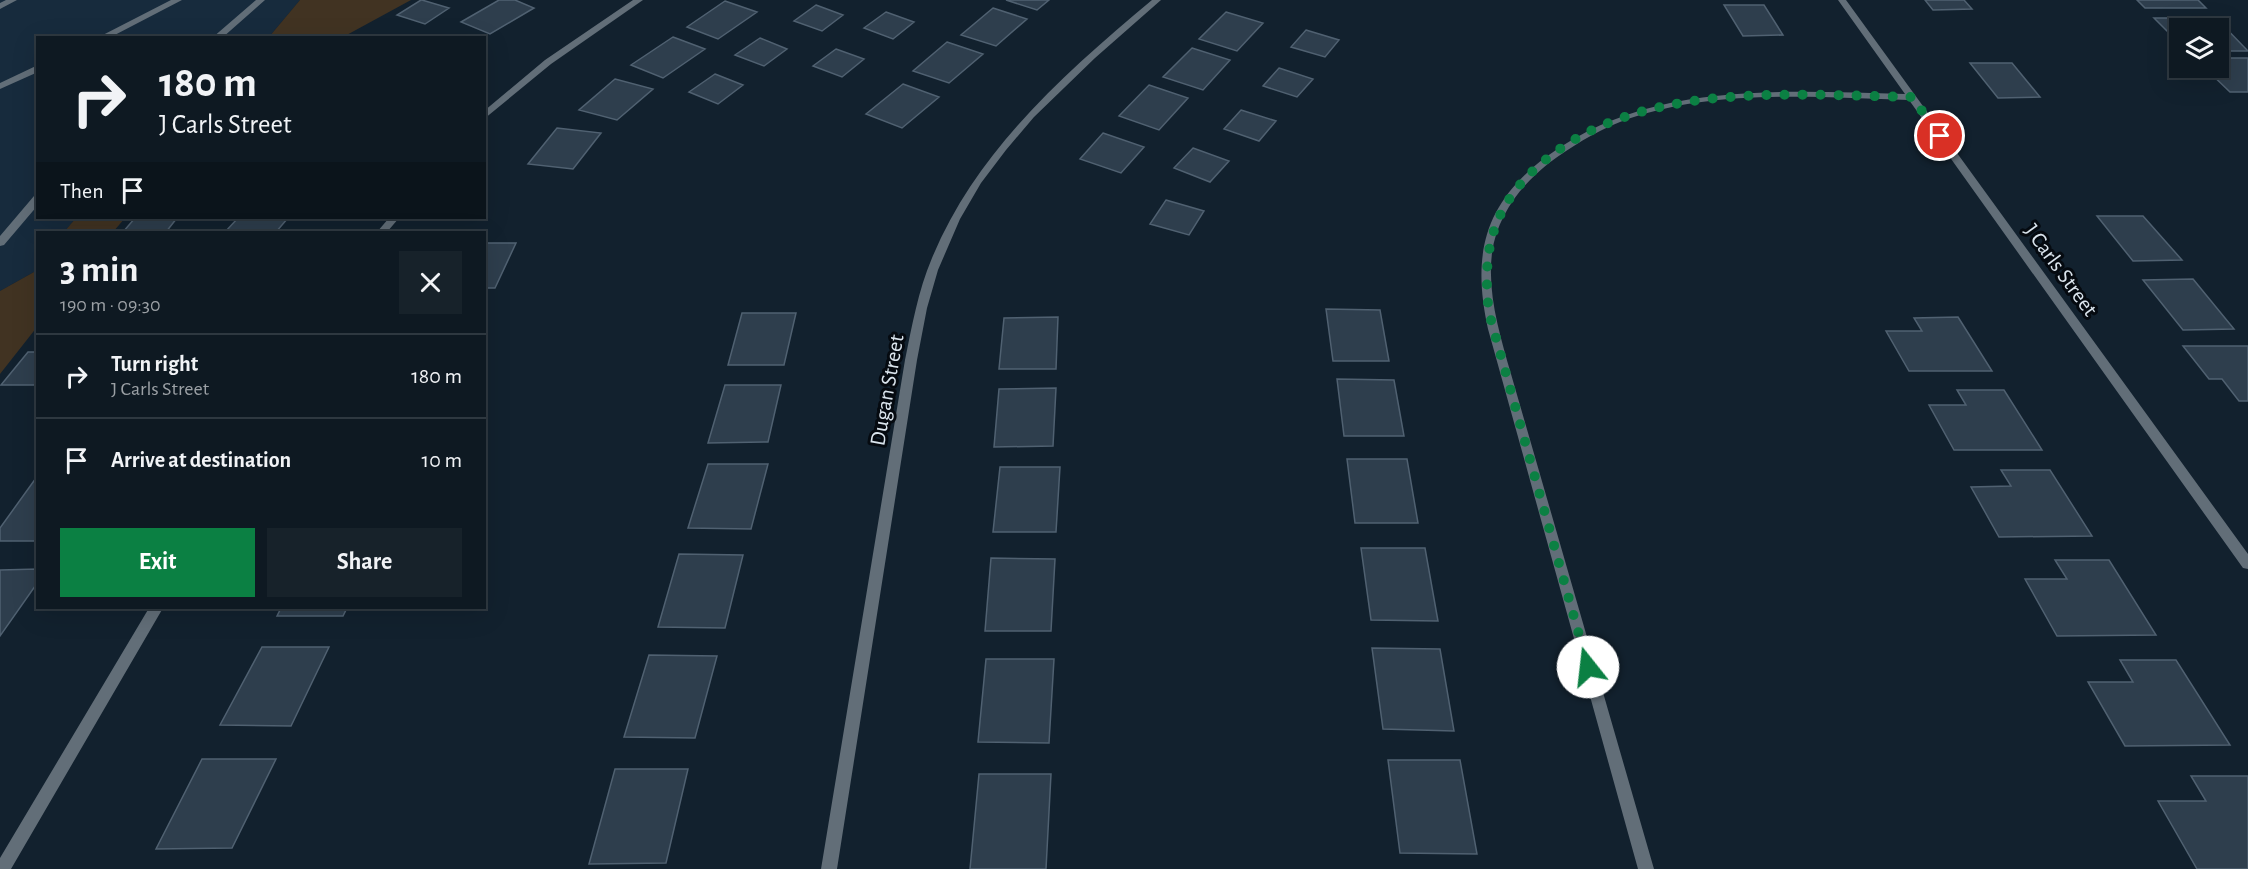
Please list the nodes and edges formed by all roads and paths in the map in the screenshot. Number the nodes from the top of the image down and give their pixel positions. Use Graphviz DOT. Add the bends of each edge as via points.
graph roads {
  1 [pos="13,0"];
  2 [pos="178,0"];
  3 [pos="261,0"];
  4 [pos="639,0"];
  5 [pos="1157,0"];
  6 [pos="1842,0"];
  7 [pos="0,6"];
  8 [pos="105,36"];
  9 [pos="218,36"];
  10 [pos="36,69"];
  11 [pos="0,86"];
  12 [pos="1912,97"];
  13 [pos="486,114"];
  14 [pos="36,200"];
  15 [pos="393,219"];
  16 [pos="383,231"];
  17 [pos="0,243"];
  18 [pos="2248,564"];
  19 [pos="155,609"];
  20 [pos="2,869"];
  21 [pos="829,869"];
  22 [pos="1646,869"];
  1 -- 7 [label="street"];
  2 -- 8 [label="street"];
  3 -- 9 [label="street"];
  4 -- 13 [label="street" via="548,62"];
  5 -- 21 [label="street, Dugan Street" via="1014,132 960,208 937,258 922,304 912,360"];
  6 -- 12 [label="street, J Carls Street"];
  10 -- 11 [label="street"];
  12 -- 18 [label="street, J Carls Street"];
  12 -- 22 [label="street" via="1748,97 1679,103 1625,116 1582,134 1544,161 1523,180 1496,224 1487,252 1489,313"];
  14 -- 17 [label="street"];
  15 -- 16 [label="street"];
  19 -- 20 [label="street"];
}
